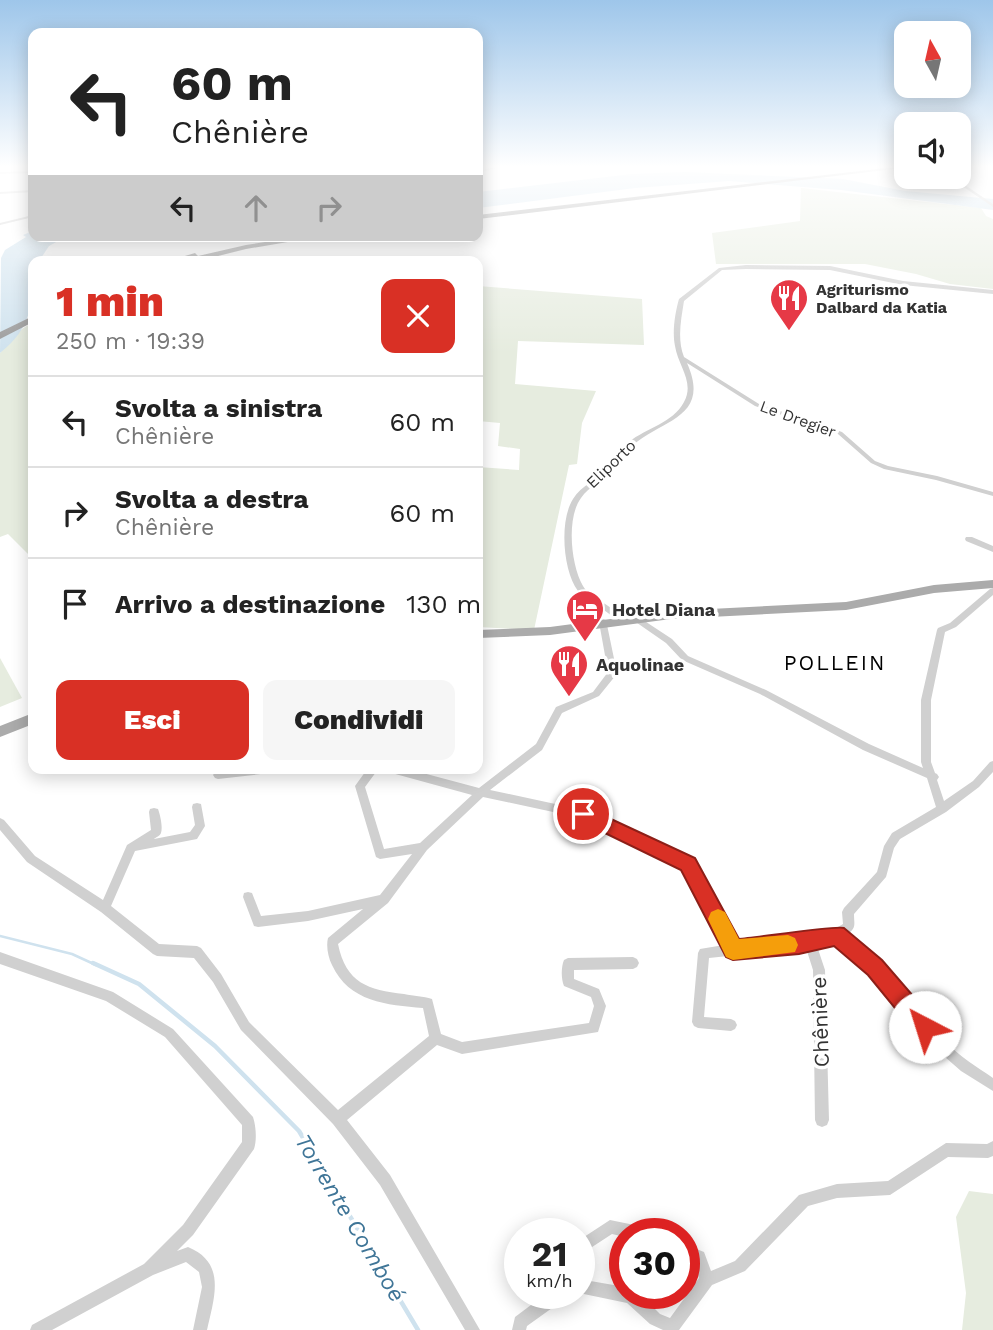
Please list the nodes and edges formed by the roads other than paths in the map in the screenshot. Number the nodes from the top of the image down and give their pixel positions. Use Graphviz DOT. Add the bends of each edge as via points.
graph roads {
  1 [pos="266,242"];
  2 [pos="279,242"];
  3 [pos="197,256"];
  4 [pos="208,256"];
  5 [pos="993,292"];
  6 [pos="28,320"];
  7 [pos="0,334"];
  8 [pos="684,359"];
  9 [pos="993,494"];
  10 [pos="969,538"];
  11 [pos="993,549"];
  12 [pos="993,584"];
  13 [pos="993,591"];
  14 [pos="634,618"];
  15 [pos="620,620"];
  16 [pos="603,622"];
  17 [pos="483,634"];
  18 [pos="28,720"];
  19 [pos="0,732"];
  20 [pos="993,765"];
  21 [pos="227,774"];
  22 [pos="369,774"];
  23 [pos="411,774"];
  24 [pos="218,775"];
  25 [pos="933,777"];
  26 [pos="482,793"];
  27 [pos="197,807"];
  28 [pos="942,810"];
  29 [pos="154,812"];
  30 [pos="0,823"];
  31 [pos="423,847"];
  32 [pos="131,848"];
  33 [pos="248,897"];
  34 [pos="384,900"];
  35 [pos="105,908"];
  36 [pos="837,935"];
  37 [pos="810,942"];
  38 [pos="733,950"];
  39 [pos="0,958"];
  40 [pos="633,963"];
  41 [pos="731,1025"];
  42 [pos="436,1038"];
  43 [pos="993,1085"];
  44 [pos="338,1119"];
  45 [pos="822,1120"];
  46 [pos="993,1148"];
  47 [pos="700,1260"];
  48 [pos="149,1269"];
  49 [pos="707,1280"];
  50 [pos="595,1289"];
  51 [pos="542,1309"];
  52 [pos="671,1328"];
  53 [pos="37,1330"];
  54 [pos="200,1330"];
  55 [pos="473,1330"];
  56 [pos="519,1330"];
  1 -- 3 [label="highway"];
  2 -- 4 [label="highway"];
  5 -- 8 [label="street, Eliporto" via="903,284 830,268 721,269 681,300 678,349"];
  6 -- 7 [label="highway"];
  8 -- 9 [label="street, Le Dregier" via="758,405 840,433 886,468"];
  8 -- 15 [label="street, Eliporto" via="690,396 676,419 622,451 613,467 576,497 570,513 567,527 579,587 587,597 612,609"];
  10 -- 11 [label="street"];
  12 -- 14 [label="main road" via="934,589 846,606"];
  13 -- 25 [label="street" via="941,630 926,700 926,762"];
  14 -- 15 [label="main road"];
  14 -- 25 [label="street" via="669,641 685,658"];
  15 -- 16 [label="main road"];
  16 -- 17 [label="main road" via="550,631"];
  16 -- 26 [label="street" via="612,673 596,695 559,710 540,747"];
  18 -- 19 [label="main road"];
  20 -- 28 [label="street"];
  21 -- 24 [label="street"];
  22 -- 31 [label="street" via="360,786 380,855"];
  23 -- 26 [label="street"];
  25 -- 28 [label="street"];
  26 -- 31 [label="street"];
  26 -- 38 [label="street" via="583,814 688,864"];
  27 -- 32 [label="street" via="200,826 192,836"];
  28 -- 36 [label="street" via="896,836 882,874 848,912 849,927"];
  29 -- 32 [label="street" via="156,832"];
  30 -- 35 [label="street" via="31,859"];
  31 -- 34 [label="street"];
  32 -- 35 [label="street"];
  33 -- 34 [label="street" via="258,922"];
  34 -- 42 [label="street" via="332,942 334,962 356,990 428,1003"];
  35 -- 44 [label="street" via="157,950 197,952 245,1026"];
  36 -- 37 [label="street"];
  36 -- 43 [label="street" via="875,968 942,1047"];
  37 -- 38 [label="street"];
  37 -- 45 [label="street, Chênière" via="819,970"];
  38 -- 41 [label="street" via="705,953 698,1022"];
  39 -- 48 [label="street" via="109,996 169,1033 248,1122 249,1144 188,1230"];
  40 -- 42 [label="street" via="568,964 568,982 594,993 600,1006 594,1028 462,1048"];
  42 -- 44 [label="street"];
  44 -- 55 [label="street" via="385,1180"];
  46 -- 49 [label="street" via="946,1150 890,1188 837,1191 804,1200 740,1266"];
  47 -- 49 [label="street"];
  48 -- 53 [label="street"];
  48 -- 54 [label="street" via="188,1254 205,1268 209,1287"];
  49 -- 52 [label="street"];
  50 -- 52 [label="street" via="631,1296"];
  51 -- 56 [label="street" via="520,1322"];
}
